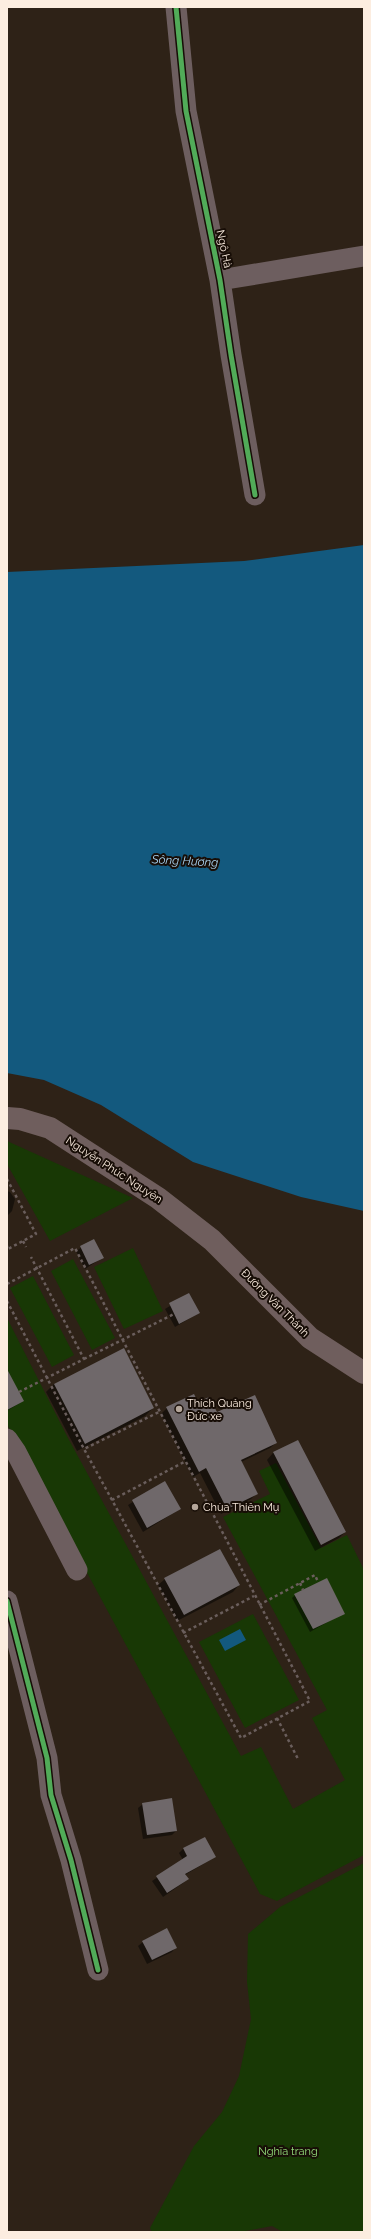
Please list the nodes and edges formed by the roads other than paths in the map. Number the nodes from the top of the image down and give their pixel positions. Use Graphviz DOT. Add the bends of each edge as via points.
graph roads {
  1 [pos="176,7"];
  2 [pos="364,256"];
  3 [pos="220,280"];
  4 [pos="255,495"];
  5 [pos="7,1118"];
  6 [pos="212,1240"];
  7 [pos="364,1373"];
  8 [pos="7,1439"];
  9 [pos="77,1570"];
  10 [pos="7,1601"];
  11 [pos="98,1970"];
  1 -- 3 [label="street, Ngô Hà" via="186,111"];
  2 -- 3 [label="street"];
  3 -- 4 [label="street, Ngô Hà"];
  5 -- 6 [label="main road, Nguyễn Phúc Nguyên" via="50,1128 158,1198"];
  6 -- 7 [label="main road, Đường Văn Thánh" via="310,1338"];
  8 -- 9 [label="street"];
  10 -- 11 [label="street" via="47,1758 51,1795 71,1860"];
}
